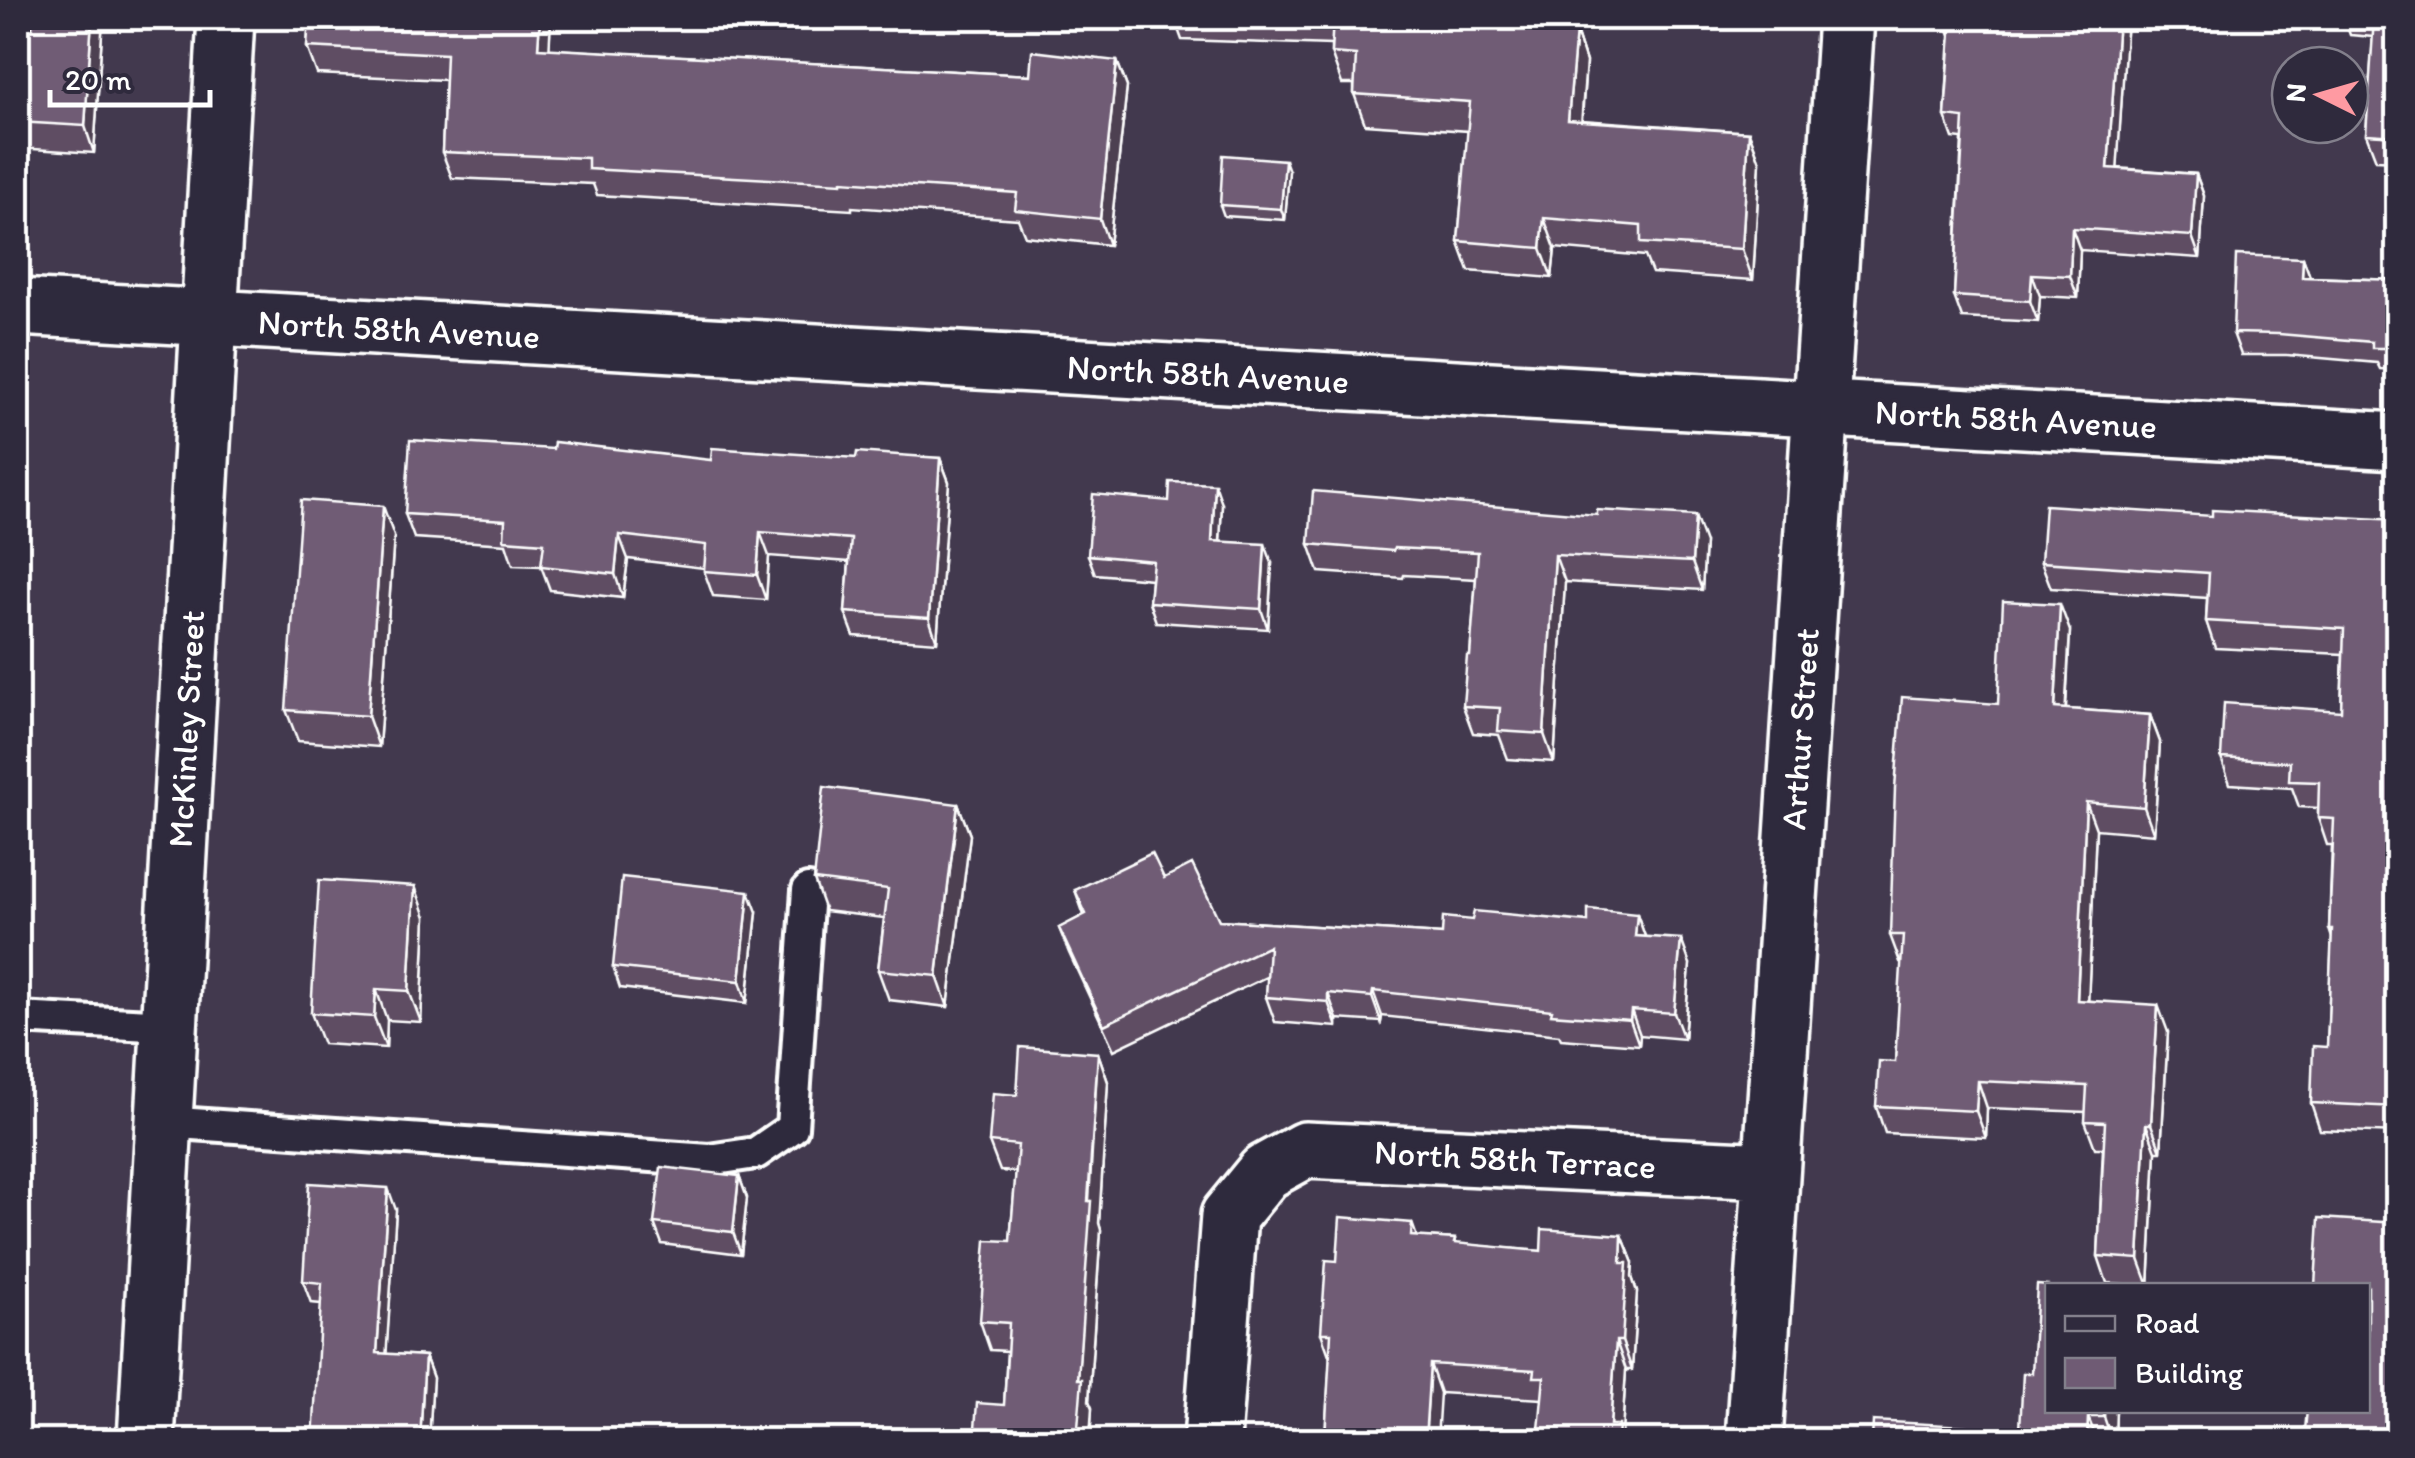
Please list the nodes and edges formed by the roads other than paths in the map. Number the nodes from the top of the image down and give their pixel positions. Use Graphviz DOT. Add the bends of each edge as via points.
graph roads {
  1 [pos="226,18"];
  2 [pos="1846,18"];
  3 [pos="18,307"];
  4 [pos="209,318"];
  5 [pos="1821,408"];
  6 [pos="2398,441"];
  7 [pos="808,890"];
  8 [pos="18,1018"];
  9 [pos="169,1026"];
  10 [pos="164,1122"];
  11 [pos="1771,1171"];
  12 [pos="146,1440"];
  13 [pos="1212,1440"];
  14 [pos="1754,1440"];
  1 -- 4 [label="street, McKinley Street"];
  2 -- 5 [label="street, Arthur Street"];
  3 -- 4 [label="street, North 58th Avenue"];
  4 -- 5 [label="street, North 58th Avenue"];
  4 -- 9 [label="street, McKinley Street"];
  5 -- 6 [label="street, North 58th Avenue"];
  5 -- 11 [label="street, Arthur Street"];
  7 -- 10 [label="lane" via="792,1128 756,1153 709,1160"];
  8 -- 9 [label="lane"];
  9 -- 10 [label="street, McKinley Street"];
  10 -- 12 [label="street, McKinley Street"];
  11 -- 13 [label="street, North 58th Terrace" via="1305,1150 1265,1172 1229,1216"];
  11 -- 14 [label="street, Arthur Street"];
}
